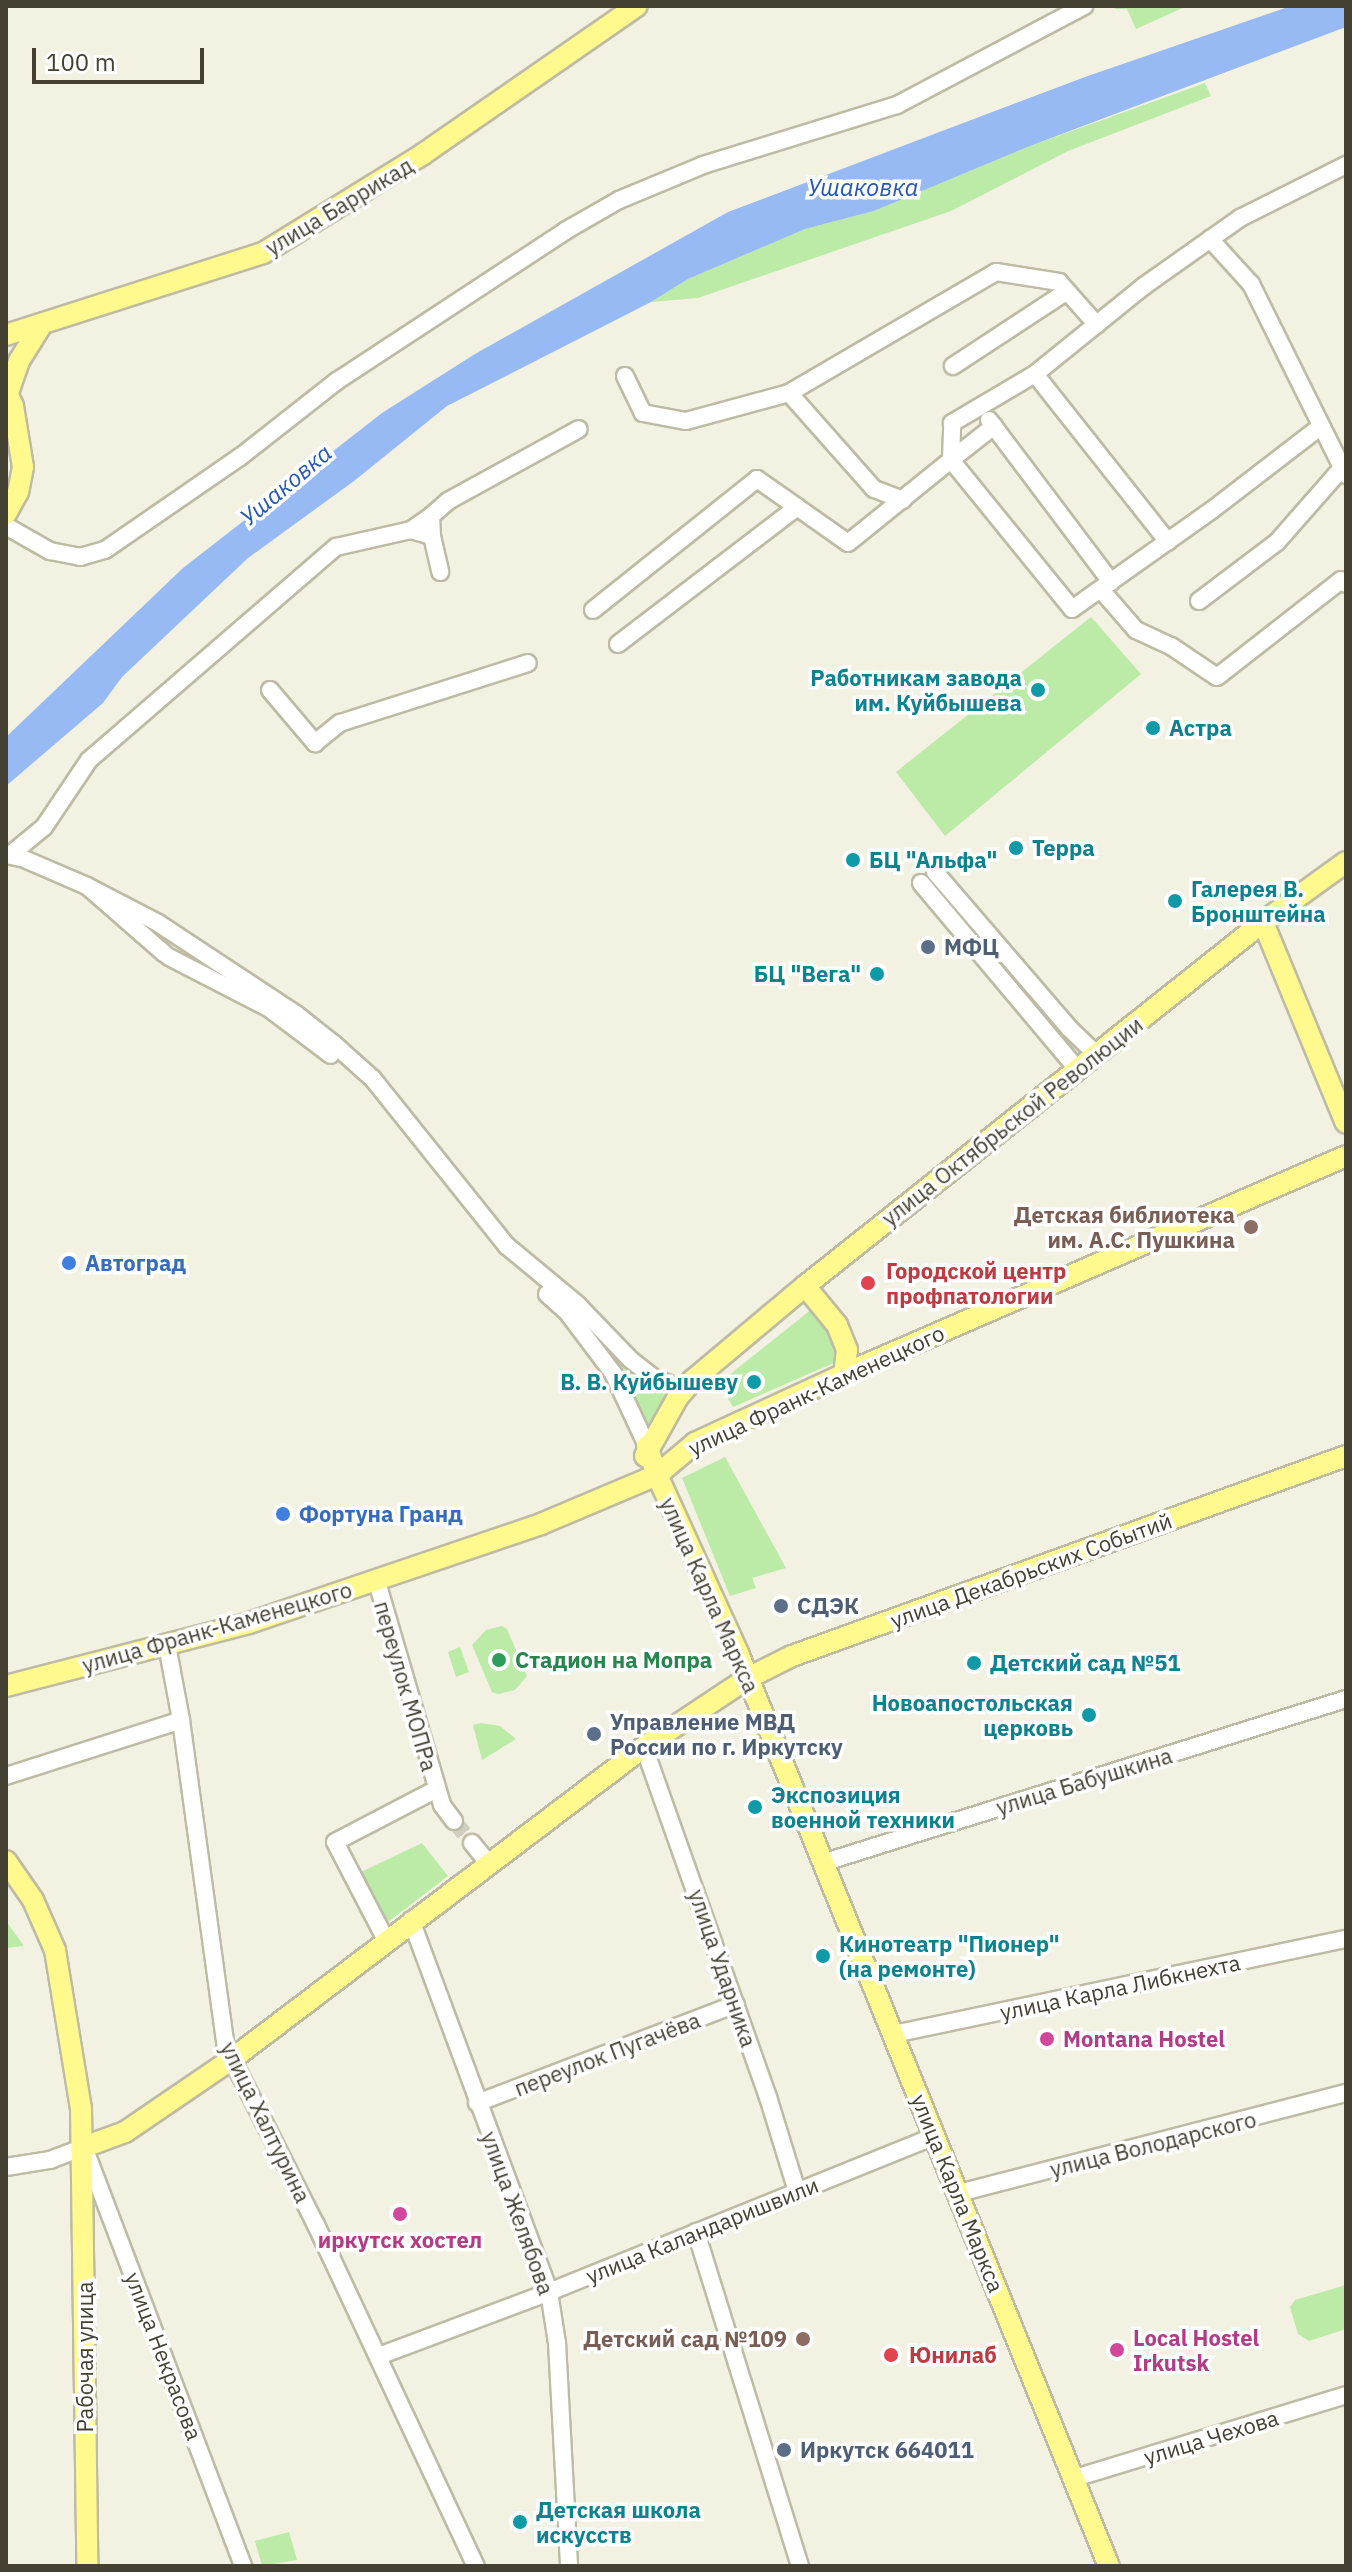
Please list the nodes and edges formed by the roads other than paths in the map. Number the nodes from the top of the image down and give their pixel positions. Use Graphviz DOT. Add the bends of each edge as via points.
graph roads {
  1 [pos="637,6"];
  2 [pos="1084,6"];
  3 [pos="1346,165"];
  4 [pos="1210,239"];
  5 [pos="1067,291"];
  6 [pos="42,324"];
  7 [pos="1097,325"];
  8 [pos="6,335"];
  9 [pos="953,366"];
  10 [pos="1035,374"];
  11 [pos="625,376"];
  12 [pos="7,392"];
  13 [pos="789,393"];
  14 [pos="980,408"];
  15 [pos="994,426"];
  16 [pos="1321,426"];
  17 [pos="579,429"];
  18 [pos="951,460"];
  19 [pos="1344,472"];
  20 [pos="903,500"];
  21 [pos="797,507"];
  22 [pos="6,514"];
  23 [pos="431,516"];
  24 [pos="6,526"];
  25 [pos="411,530"];
  26 [pos="432,536"];
  27 [pos="1168,542"];
  28 [pos="440,572"];
  29 [pos="1346,584"];
  30 [pos="1106,586"];
  31 [pos="1199,601"];
  32 [pos="593,610"];
  33 [pos="618,644"];
  34 [pos="524,664"];
  35 [pos="270,690"];
  36 [pos="8,855"];
  37 [pos="1346,862"];
  38 [pos="935,872"];
  39 [pos="91,880"];
  40 [pos="921,883"];
  41 [pos="1263,922"];
  42 [pos="177,936"];
  43 [pos="167,955"];
  44 [pos="1097,1055"];
  45 [pos="1078,1070"];
  46 [pos="1346,1123"];
  47 [pos="1346,1156"];
  48 [pos="805,1286"];
  49 [pos="844,1374"];
  50 [pos="684,1388"];
  51 [pos="660,1426"];
  52 [pos="647,1446"];
  53 [pos="682,1452"];
  54 [pos="1346,1456"];
  55 [pos="657,1475"];
  56 [pos="629,1488"];
  57 [pos="377,1582"];
  58 [pos="167,1645"];
  59 [pos="748,1678"];
  60 [pos="6,1686"];
  61 [pos="1346,1699"];
  62 [pos="181,1720"];
  63 [pos="644,1747"];
  64 [pos="6,1776"];
  65 [pos="437,1789"];
  66 [pos="454,1821"];
  67 [pos="472,1843"];
  68 [pos="6,1861"];
  69 [pos="488,1863"];
  70 [pos="822,1863"];
  71 [pos="411,1920"];
  72 [pos="1346,1939"];
  73 [pos="386,1940"];
  74 [pos="736,2004"];
  75 [pos="894,2034"];
  76 [pos="232,2059"];
  77 [pos="1346,2093"];
  78 [pos="477,2103"];
  79 [pos="935,2136"];
  80 [pos="84,2147"];
  81 [pos="6,2167"];
  82 [pos="797,2191"];
  83 [pos="959,2193"];
  84 [pos="696,2232"];
  85 [pos="549,2292"];
  86 [pos="379,2356"];
  87 [pos="1346,2395"];
  88 [pos="1075,2478"];
  89 [pos="87,2566"];
  90 [pos="243,2566"];
  91 [pos="476,2566"];
  92 [pos="569,2566"];
  93 [pos="800,2566"];
  94 [pos="1109,2566"];
  1 -- 6 [label="main road, улица Баррикад" via="423,154 263,253"];
  2 -- 24 [label="street" via="897,105 666,178 619,200 337,381 240,457 105,550 80,557 50,551"];
  3 -- 4 [label="street" via="1240,218"];
  4 -- 7 [label="street"];
  4 -- 16 [label="street" via="1251,284"];
  5 -- 7 [label="street"];
  5 -- 9 [label="street"];
  5 -- 13 [label="street" via="1059,282 996,272"];
  6 -- 8 [label="main road, улица Баррикад"];
  6 -- 12 [label="main road"];
  7 -- 10 [label="street"];
  10 -- 18 [label="street" via="952,423"];
  10 -- 27 [label="street"];
  11 -- 13 [label="street" via="643,413 686,421"];
  12 -- 22 [label="main road" via="23,467"];
  13 -- 20 [label="street" via="874,489"];
  14 -- 15 [label="street"];
  15 -- 18 [label="street"];
  15 -- 30 [label="street"];
  16 -- 19 [label="street"];
  16 -- 27 [label="street"];
  17 -- 23 [label="street" via="448,501"];
  18 -- 20 [label="street"];
  18 -- 30 [label="street" via="1072,609"];
  19 -- 31 [label="street" via="1277,542"];
  20 -- 21 [label="street" via="848,543"];
  21 -- 32 [label="street" via="757,479"];
  21 -- 33 [label="street"];
  23 -- 25 [label="street"];
  23 -- 26 [label="street"];
  25 -- 26 [label="street"];
  25 -- 36 [label="street" via="336,547 89,760 44,827"];
  26 -- 28 [label="street"];
  27 -- 30 [label="street"];
  29 -- 30 [label="street" via="1341,580 1217,677 1136,630"];
  34 -- 35 [label="street" via="340,723 315,743"];
  36 -- 39 [label="street"];
  37 -- 41 [label="main road, улица Октябрьской Революции"];
  38 -- 44 [label="street"];
  39 -- 42 [label="street" via="105,895"];
  39 -- 43 [label="street, улица Карла Маркса"];
  40 -- 45 [label="street"];
  41 -- 44 [label="main road, улица Октябрьской Революции"];
  41 -- 46 [label="main road"];
  42 -- 43 [label="street" via="183,949 175,957"];
  42 -- 50 [label="street" via="334,1044 373,1079 507,1246 578,1305 631,1360 657,1380"];
  43 -- 52 [label="street, улица Карла Маркса" via="270,1009 339,1061 388,1109 494,1240 596,1347"];
  44 -- 45 [label="main road, улица Октябрьской Революции"];
  45 -- 48 [label="main road, улица Октябрьской Революции"];
  47 -- 49 [label="main road, улица Франк-Каменецкого"];
  48 -- 49 [label="main road" via="837,1325 847,1350"];
  48 -- 50 [label="main road, улица Октябрьской Революции"];
  49 -- 53 [label="main road, улица Франк-Каменецкого"];
  50 -- 51 [label="main road, улица Октябрьской Революции"];
  51 -- 52 [label="main road, улица Октябрьской Революции"];
  51 -- 53 [label="main road" via="659,1441"];
  52 -- 55 [label="main road, улица Карла Маркса"];
  52 -- 56 [label="main road, улица Октябрьской Революции" via="641,1472"];
  53 -- 55 [label="main road, улица Франк-Каменецкого"];
  54 -- 59 [label="main road, улица Декабрьских Событий" via="792,1656"];
  55 -- 56 [label="main road, улица Франк-Каменецкого"];
  55 -- 59 [label="main road, улица Карла Маркса"];
  56 -- 57 [label="main road, улица Франк-Каменецкого"];
  57 -- 58 [label="main road, улица Франк-Каменецкого"];
  57 -- 65 [label="street, переулок МОПРа"];
  58 -- 60 [label="main road, улица Франк-Каменецкого"];
  58 -- 62 [label="street, улица Халтурина"];
  59 -- 63 [label="main road, улица Декабрьских Событий"];
  59 -- 70 [label="main road, улица Карла Маркса"];
  61 -- 70 [label="street, улица Бабушкина"];
  62 -- 64 [label="street"];
  62 -- 76 [label="street, улица Халтурина" via="223,2032"];
  63 -- 69 [label="main road, улица Декабрьских Событий"];
  63 -- 74 [label="street, улица Ударника"];
  65 -- 66 [label="street, переулок МОПРа"];
  65 -- 73 [label="street, переулок МОПРа" via="335,1842"];
  67 -- 69 [label="street"];
  68 -- 80 [label="main road, Рабочая улица" via="33,1900 59,1967"];
  69 -- 71 [label="main road, улица Декабрьских Событий"];
  70 -- 75 [label="main road, улица Карла Маркса"];
  71 -- 73 [label="main road"];
  71 -- 78 [label="street, улица Желябова"];
  72 -- 75 [label="street, улица Карла Либкнехта"];
  73 -- 76 [label="main road"];
  74 -- 78 [label="street, переулок Пугачёва"];
  74 -- 82 [label="street, улица Ударника"];
  75 -- 79 [label="main road, улица Карла Маркса"];
  76 -- 80 [label="main road" via="125,2132"];
  76 -- 86 [label="street, улица Халтурина"];
  77 -- 83 [label="street, улица Володарского"];
  78 -- 85 [label="street, улица Желябова"];
  79 -- 82 [label="street, улица Каландаришвили"];
  79 -- 83 [label="main road, улица Карла Маркса"];
  80 -- 81 [label="street" via="50,2160"];
  80 -- 89 [label="main road, Рабочая улица"];
  80 -- 90 [label="street, улица Некрасова"];
  82 -- 84 [label="street, улица Каландаришвили"];
  83 -- 88 [label="main road, улица Карла Маркса"];
  84 -- 85 [label="street, улица Каландаришвили"];
  84 -- 93 [label="street"];
  85 -- 86 [label="street, улица Каландаришвили"];
  85 -- 92 [label="street, улица Желябова" via="557,2343"];
  86 -- 91 [label="street, улица Халтурина"];
  87 -- 88 [label="street, улица Чехова"];
  88 -- 94 [label="main road, улица Карла Маркса"];
}
